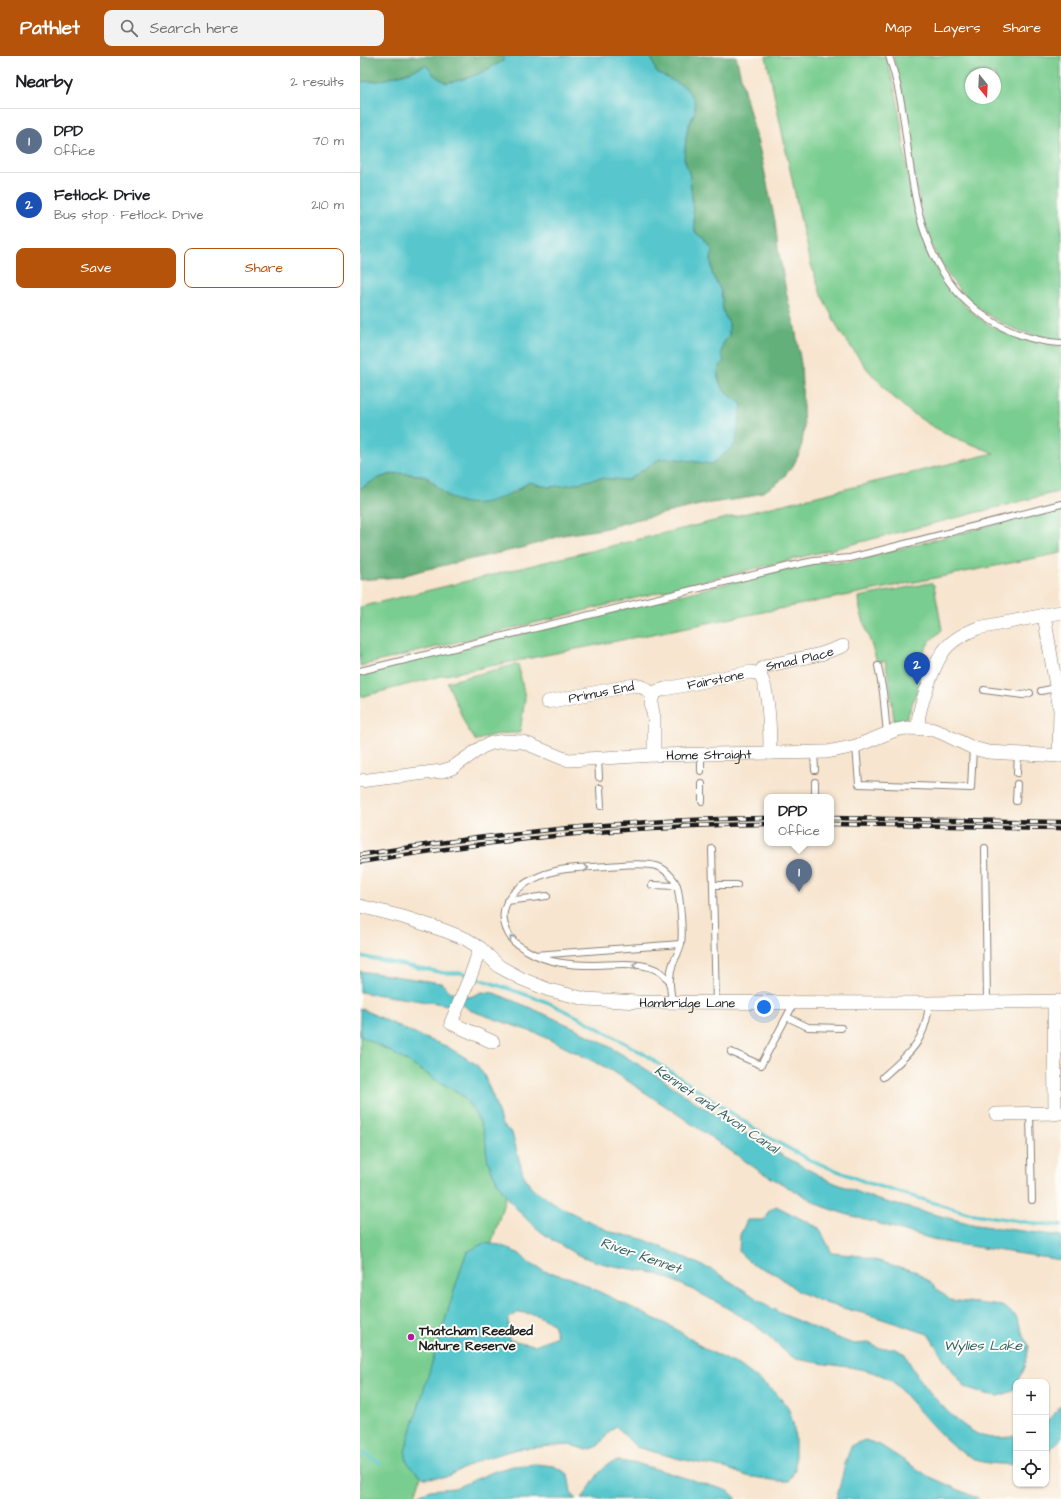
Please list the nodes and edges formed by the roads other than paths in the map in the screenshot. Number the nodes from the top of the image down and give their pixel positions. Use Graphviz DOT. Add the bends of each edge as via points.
graph roads {
  1 [pos="889,56"];
  2 [pos="1061,343"];
  3 [pos="1061,504"];
  4 [pos="1061,612"];
  5 [pos="1044,615"];
  6 [pos="843,646"];
  7 [pos="878,666"];
  8 [pos="360,671"];
  9 [pos="759,674"];
  10 [pos="1056,688"];
  11 [pos="984,690"];
  12 [pos="1042,691"];
  13 [pos="1030,693"];
  14 [pos="653,695"];
  15 [pos="546,702"];
  16 [pos="919,728"];
  17 [pos="887,734"];
  18 [pos="856,746"];
  19 [pos="973,748"];
  20 [pos="814,752"];
  21 [pos="770,753"];
  22 [pos="701,754"];
  23 [pos="1018,754"];
  24 [pos="654,755"];
  25 [pos="1060,756"];
  26 [pos="598,759"];
  27 [pos="815,770"];
  28 [pos="701,772"];
  29 [pos="1017,773"];
  30 [pos="599,777"];
  31 [pos="360,781"];
  32 [pos="815,782"];
  33 [pos="702,784"];
  34 [pos="1017,784"];
  35 [pos="600,788"];
  36 [pos="815,794"];
  37 [pos="702,801"];
  38 [pos="1016,801"];
  39 [pos="601,806"];
  40 [pos="985,848"];
  41 [pos="712,849"];
  42 [pos="652,885"];
  43 [pos="713,885"];
  44 [pos="737,885"];
  45 [pos="677,886"];
  46 [pos="547,896"];
  47 [pos="507,901"];
  48 [pos="360,906"];
  49 [pos="681,944"];
  50 [pos="480,948"];
  51 [pos="535,955"];
  52 [pos="669,980"];
  53 [pos="672,1002"];
  54 [pos="716,1002"];
  55 [pos="795,1002"];
  56 [pos="987,1002"];
  57 [pos="1058,1002"];
  58 [pos="929,1003"];
  59 [pos="786,1017"];
  60 [pos="841,1028"];
  61 [pos="493,1042"];
  62 [pos="731,1052"];
  63 [pos="884,1077"];
  64 [pos="996,1114"];
  65 [pos="1030,1114"];
  66 [pos="1058,1114"];
  67 [pos="1032,1200"];
  1 -- 2 [label="lane" via="900,95 912,186 922,227 945,275 965,302 996,324 1032,338"];
  3 -- 8 [label="lane" via="850,558 790,566"];
  4 -- 5 [label="street"];
  5 -- 10 [label="street"];
  5 -- 16 [label="street" via="978,628 954,641 943,652 926,692 918,716"];
  6 -- 9 [label="street, Smad Place" via="821,654 770,665 763,668"];
  7 -- 17 [label="lane"];
  9 -- 14 [label="street, Fairstone" via="751,672 664,689"];
  9 -- 21 [label="street, Fairstone" via="763,681 769,712"];
  10 -- 12 [label="lane"];
  10 -- 25 [label="street" via="1060,710"];
  11 -- 13 [label="lane" via="1023,695"];
  14 -- 15 [label="street, Primus End" via="647,689 634,685"];
  14 -- 24 [label="street" via="651,702 654,718"];
  16 -- 17 [label="street, Home Straight" via="906,728"];
  16 -- 19 [label="street, Home Straight" via="942,733"];
  17 -- 18 [label="street, Home Straight"];
  18 -- 19 [label="lane" via="859,784 970,788"];
  18 -- 20 [label="street, Home Straight"];
  19 -- 23 [label="street, Home Straight"];
  20 -- 21 [label="street, Home Straight"];
  20 -- 27 [label="lane"];
  21 -- 22 [label="street, Home Straight"];
  22 -- 24 [label="street, Home Straight"];
  22 -- 28 [label="lane"];
  23 -- 25 [label="street, Home Straight"];
  23 -- 29 [label="lane"];
  24 -- 26 [label="street, Home Straight"];
  26 -- 30 [label="lane"];
  26 -- 31 [label="street, Home Straight" via="569,760 523,742 504,741 482,747 442,772"];
  32 -- 36 [label="lane"];
  33 -- 37 [label="lane"];
  34 -- 38 [label="lane"];
  35 -- 39 [label="lane"];
  40 -- 56 [label="lane"];
  41 -- 43 [label="lane"];
  42 -- 45 [label="lane"];
  43 -- 44 [label="lane"];
  43 -- 54 [label="lane"];
  47 -- 45 [label="lane, one-way" via="519,887 534,878 560,870 630,865 657,866 671,875"];
  45 -- 49 [label="lane"];
  46 -- 47 [label="lane"];
  51 -- 47 [label="lane, one-way" via="514,943 507,931 503,912"];
  48 -- 50 [label="street, Hambridge Lane" via="443,930"];
  49 -- 51 [label="lane"];
  49 -- 52 [label="lane"];
  50 -- 53 [label="street, Hambridge Lane" via="500,967 549,990 586,999"];
  50 -- 61 [label="street" via="451,1023"];
  52 -- 51 [label="lane, one-way" via="649,967 626,964 563,964"];
  52 -- 53 [label="lane"];
  53 -- 54 [label="street, Hambridge Lane"];
  54 -- 55 [label="street, Hambridge Lane"];
  55 -- 58 [label="street, Hambridge Lane"];
  55 -- 59 [label="lane"];
  56 -- 57 [label="street, Hambridge Lane"];
  56 -- 58 [label="street, Hambridge Lane"];
  57 -- 66 [label="street"];
  58 -- 63 [label="lane" via="926,1025 918,1041"];
  59 -- 60 [label="lane" via="808,1027"];
  59 -- 62 [label="lane" via="761,1065"];
  64 -- 65 [label="street"];
  65 -- 66 [label="street"];
  65 -- 67 [label="lane"];
}
